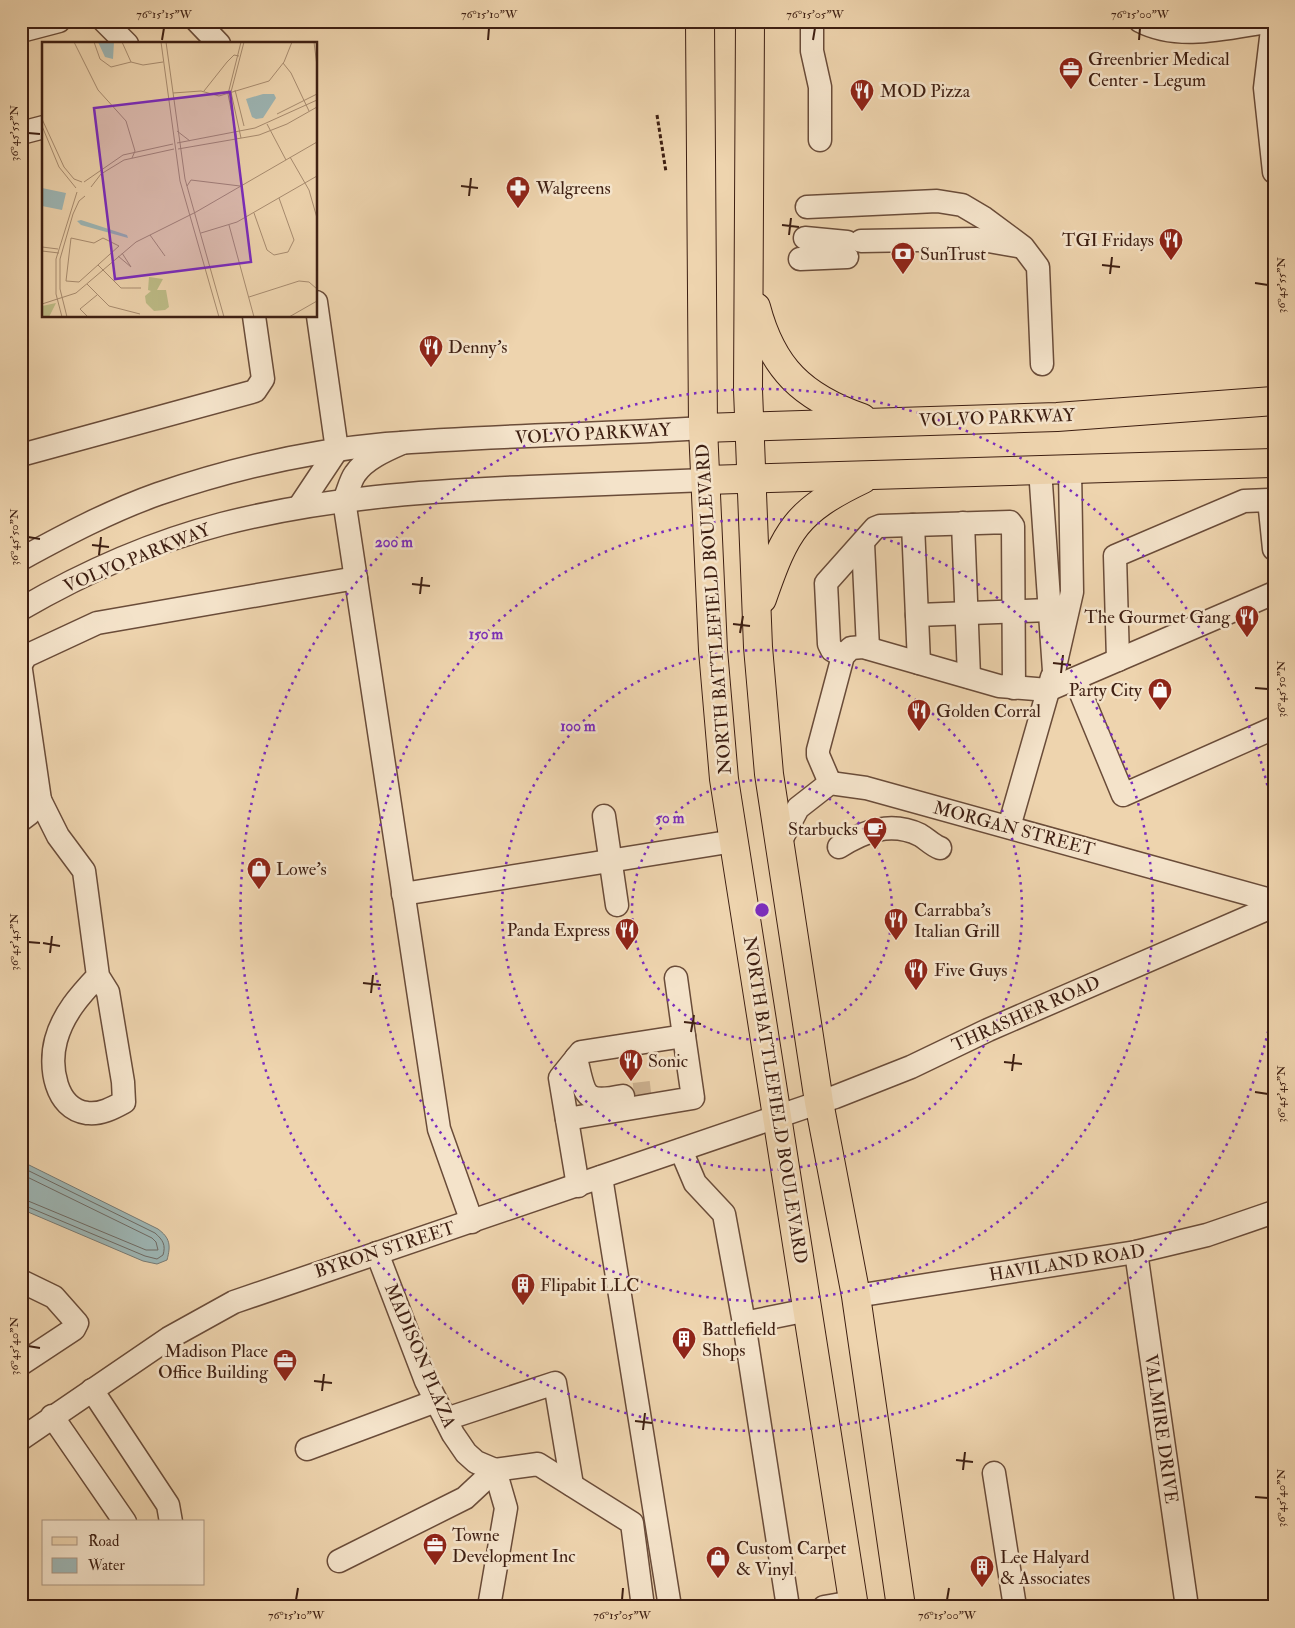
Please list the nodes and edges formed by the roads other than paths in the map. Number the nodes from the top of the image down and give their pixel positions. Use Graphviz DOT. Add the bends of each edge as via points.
graph roads {
  1 [pos="59,21"];
  2 [pos="104,21"];
  3 [pos="197,21"];
  4 [pos="700,21"];
  5 [pos="750,21"];
  6 [pos="812,21"];
  7 [pos="1140,21"];
  8 [pos="1273,21"];
  9 [pos="21,31"];
  10 [pos="125,42"];
  11 [pos="217,42"];
  12 [pos="42,128"];
  13 [pos="21,133"];
  14 [pos="820,140"];
  15 [pos="1274,172"];
  16 [pos="807,207"];
  17 [pos="1023,247"];
  18 [pos="802,249"];
  19 [pos="748,277"];
  20 [pos="318,316"];
  21 [pos="254,318"];
  22 [pos="1042,364"];
  23 [pos="1274,401"];
  24 [pos="875,422"];
  25 [pos="750,426"];
  26 [pos="703,428"];
  27 [pos="402,443"];
  28 [pos="337,450"];
  29 [pos="21,455"];
  30 [pos="1274,463"];
  31 [pos="1070,469"];
  32 [pos="1040,470"];
  33 [pos="871,475"];
  34 [pos="752,478"];
  35 [pos="706,480"];
  36 [pos="344,500"];
  37 [pos="299,507"];
  38 [pos="963,523"];
  39 [pos="913,525"];
  40 [pos="863,543"];
  41 [pos="1274,549"];
  42 [pos="23,552"];
  43 [pos="356,578"];
  44 [pos="1274,593"];
  45 [pos="21,609"];
  46 [pos="1050,610"];
  47 [pos="1012,611"];
  48 [pos="966,613"];
  49 [pos="916,615"];
  50 [pos="757,623"];
  51 [pos="868,648"];
  52 [pos="843,656"];
  53 [pos="1118,660"];
  54 [pos="919,663"];
  55 [pos="21,664"];
  56 [pos="21,670"];
  57 [pos="969,677"];
  58 [pos="1075,679"];
  59 [pos="1051,680"];
  60 [pos="1014,688"];
  61 [pos="1274,728"];
  62 [pos="830,783"];
  63 [pos="40,800"];
  64 [pos="604,816"];
  65 [pos="21,820"];
  66 [pos="1008,827"];
  67 [pos="734,841"];
  68 [pos="780,842"];
  69 [pos="839,847"];
  70 [pos="940,848"];
  71 [pos="610,861"];
  72 [pos="404,894"];
  73 [pos="1274,901"];
  74 [pos="617,905"];
  75 [pos="1274,906"];
  76 [pos="98,976"];
  77 [pos="676,978"];
  78 [pos="684,1036"];
  79 [pos="576,1058"];
  80 [pos="692,1091"];
  81 [pos="818,1102"];
  82 [pos="776,1117"];
  83 [pos="567,1119"];
  84 [pos="681,1150"];
  85 [pos="601,1178"];
  86 [pos="578,1186"];
  87 [pos="1274,1212"];
  88 [pos="472,1222"];
  89 [pos="1136,1252"];
  90 [pos="377,1253"];
  91 [pos="21,1281"];
  92 [pos="856,1296"];
  93 [pos="808,1310"];
  94 [pos="744,1323"];
  95 [pos="21,1364"];
  96 [pos="92,1390"];
  97 [pos="441,1410"];
  98 [pos="52,1416"];
  99 [pos="21,1439"];
  100 [pos="307,1449"];
  101 [pos="495,1470"];
  102 [pos="994,1473"];
  103 [pos="572,1485"];
  104 [pos="124,1520"];
  105 [pos="171,1520"];
  106 [pos="339,1561"];
  107 [pos="853,1605"];
  108 [pos="491,1607"];
  109 [pos="643,1607"];
  110 [pos="670,1607"];
  111 [pos="788,1607"];
  112 [pos="824,1607"];
  113 [pos="901,1607"];
  114 [pos="1015,1607"];
  115 [pos="1187,1607"];
  1 -- 9 [label="street"];
  2 -- 10 [label="street"];
  3 -- 11 [label="street"];
  4 -- 26 [label="main road, NORTH BATTLEFIELD BOULEVARD"];
  5 -- 19 [label="main road"];
  6 -- 14 [label="street" via="812,51 820,87"];
  7 -- 8 [label="street" via="1160,30 1183,33"];
  8 -- 15 [label="street" via="1265,88"];
  12 -- 13 [label="street"];
  16 -- 17 [label="street" via="937,201 962,205"];
  17 -- 18 [label="street" via="978,239 892,242 854,249"];
  17 -- 22 [label="street" via="1038,267"];
  19 -- 24 [label="main road" via="764,335 776,359 789,374 804,390 829,406"];
  19 -- 25 [label="main road"];
  20 -- 28 [label="street"];
  21 -- 29 [label="street" via="263,379 255,391"];
  23 -- 24 [label="main road, VOLVO PARKWAY" via="1067,416"];
  24 -- 25 [label="main road, VOLVO PARKWAY"];
  25 -- 26 [label="main road, VOLVO PARKWAY"];
  25 -- 34 [label="main road"];
  26 -- 27 [label="street, VOLVO PARKWAY"];
  26 -- 35 [label="main road, NORTH BATTLEFIELD BOULEVARD"];
  27 -- 28 [label="street, VOLVO PARKWAY"];
  27 -- 36 [label="street" via="382,452 362,467 355,474"];
  28 -- 37 [label="street"];
  28 -- 42 [label="street, VOLVO PARKWAY" via="236,471 157,495"];
  30 -- 31 [label="main road, VOLVO PARKWAY"];
  31 -- 32 [label="main road, VOLVO PARKWAY"];
  31 -- 59 [label="street" via="1072,592"];
  32 -- 33 [label="main road, VOLVO PARKWAY"];
  32 -- 46 [label="street"];
  33 -- 34 [label="main road, VOLVO PARKWAY"];
  33 -- 50 [label="main road" via="822,500 800,519 775,560"];
  34 -- 35 [label="main road, VOLVO PARKWAY"];
  34 -- 50 [label="main road"];
  35 -- 36 [label="street, VOLVO PARKWAY" via="449,490"];
  35 -- 67 [label="main road, NORTH BATTLEFIELD BOULEVARD" via="724,779"];
  36 -- 37 [label="street, VOLVO PARKWAY"];
  36 -- 43 [label="street"];
  37 -- 45 [label="street, VOLVO PARKWAY" via="221,524 160,544 100,568"];
  38 -- 39 [label="street"];
  38 -- 47 [label="street" via="1012,524"];
  38 -- 48 [label="street"];
  39 -- 40 [label="street" via="880,526"];
  39 -- 49 [label="street"];
  40 -- 51 [label="street"];
  40 -- 52 [label="street" via="826,583 829,644 832,650"];
  41 -- 53 [label="street" via="1269,500 1244,501 1115,556"];
  43 -- 55 [label="street" via="97,623 26,656"];
  43 -- 72 [label="street"];
  44 -- 53 [label="street"];
  46 -- 47 [label="street"];
  46 -- 59 [label="street"];
  47 -- 48 [label="street"];
  47 -- 60 [label="street"];
  48 -- 49 [label="street"];
  48 -- 57 [label="street"];
  49 -- 54 [label="street"];
  50 -- 68 [label="main road" via="769,774"];
  51 -- 52 [label="street" via="851,648"];
  51 -- 54 [label="street"];
  52 -- 62 [label="street" via="818,755"];
  53 -- 58 [label="street"];
  54 -- 57 [label="street"];
  56 -- 63 [label="street"];
  57 -- 60 [label="street"];
  58 -- 59 [label="street"];
  58 -- 61 [label="street" via="1123,795"];
  59 -- 60 [label="street"];
  59 -- 66 [label="street"];
  62 -- 66 [label="street, MORGAN STREET" via="866,788"];
  62 -- 68 [label="street" via="798,808"];
  63 -- 65 [label="street"];
  63 -- 76 [label="street" via="58,836 84,871"];
  64 -- 71 [label="street"];
  66 -- 73 [label="street, MORGAN STREET"];
  67 -- 71 [label="street"];
  67 -- 82 [label="main road, NORTH BATTLEFIELD BOULEVARD"];
  68 -- 81 [label="main road"];
  69 -- 70 [label="street" via="879,828 891,827 914,833"];
  71 -- 72 [label="street"];
  71 -- 74 [label="street"];
  72 -- 88 [label="street" via="439,1129"];
  75 -- 81 [label="street, THRASHER ROAD" via="911,1067"];
  76 -- 76 [label="street" via="62,1022 54,1065 57,1086 66,1103 87,1114 109,1111 124,1102 108,992"];
  77 -- 78 [label="street"];
  78 -- 79 [label="street" via="581,1052"];
  78 -- 80 [label="street"];
  79 -- 80 [label="street" via="584,1090 589,1096 603,1100 643,1093"];
  79 -- 83 [label="street" via="560,1078"];
  80 -- 83 [label="street"];
  81 -- 82 [label="street, THRASHER ROAD"];
  81 -- 92 [label="main road"];
  82 -- 84 [label="street, BYRON STREET"];
  82 -- 93 [label="main road, NORTH BATTLEFIELD BOULEVARD"];
  83 -- 86 [label="street"];
  84 -- 85 [label="street, BYRON STREET"];
  84 -- 94 [label="street" via="695,1184 724,1214"];
  85 -- 86 [label="street, BYRON STREET"];
  85 -- 110 [label="street"];
  86 -- 88 [label="street, BYRON STREET"];
  87 -- 89 [label="street, HAVILAND ROAD" via="1207,1235"];
  88 -- 90 [label="street, BYRON STREET"];
  89 -- 92 [label="street, HAVILAND ROAD"];
  89 -- 115 [label="street, VALMIRE DRIVE"];
  90 -- 96 [label="street, BYRON STREET" via="234,1302 170,1338"];
  90 -- 97 [label="street, MADISON PLAZA" via="415,1354"];
  91 -- 95 [label="street" via="54,1297 77,1323 74,1329"];
  92 -- 113 [label="main road"];
  93 -- 94 [label="street"];
  93 -- 107 [label="main road, NORTH BATTLEFIELD BOULEVARD"];
  94 -- 111 [label="street"];
  96 -- 98 [label="street, BYRON STREET"];
  96 -- 105 [label="street" via="168,1505"];
  97 -- 100 [label="street"];
  97 -- 101 [label="street, MADISON PLAZA" via="466,1453 476,1462"];
  97 -- 103 [label="street" via="555,1383"];
  98 -- 99 [label="street, BYRON STREET"];
  98 -- 104 [label="street"];
  101 -- 103 [label="street" via="538,1464"];
  101 -- 106 [label="street" via="465,1498"];
  101 -- 108 [label="street" via="506,1508"];
  102 -- 114 [label="street"];
  103 -- 109 [label="street" via="632,1523"];
  107 -- 112 [label="street"];
}
